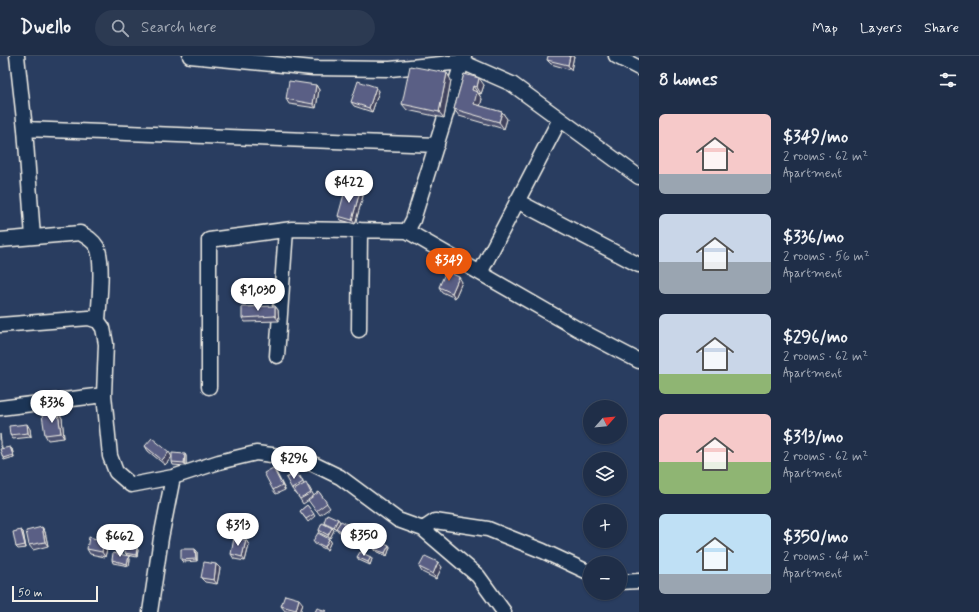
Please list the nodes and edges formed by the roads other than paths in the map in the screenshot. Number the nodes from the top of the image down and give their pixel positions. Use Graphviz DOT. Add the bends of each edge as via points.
graph roads {
  1 [pos="17,56"];
  2 [pos="190,56"];
  3 [pos="616,56"];
  4 [pos="463,59"];
  5 [pos="314,62"];
  6 [pos="391,62"];
  7 [pos="639,68"];
  8 [pos="560,119"];
  9 [pos="26,129"];
  10 [pos="437,145"];
  11 [pos="639,177"];
  12 [pos="518,201"];
  13 [pos="286,230"];
  14 [pos="360,230"];
  15 [pos="407,231"];
  16 [pos="33,237"];
  17 [pos="0,240"];
  18 [pos="639,266"];
  19 [pos="480,273"];
  20 [pos="98,321"];
  21 [pos="0,325"];
  22 [pos="359,330"];
  23 [pos="277,356"];
  24 [pos="639,361"];
  25 [pos="208,387"];
  26 [pos="104,395"];
  27 [pos="0,408"];
  28 [pos="173,477"];
  29 [pos="422,529"];
  30 [pos="583,571"];
  31 [pos="639,581"];
  32 [pos="627,582"];
  33 [pos="150,612"];
  34 [pos="504,612"];
  1 -- 9 [label="street"];
  2 -- 5 [label="street"];
  3 -- 7 [label="street"];
  4 -- 6 [label="street"];
  4 -- 8 [label="street" via="512,84"];
  4 -- 10 [label="street"];
  5 -- 6 [label="street"];
  8 -- 11 [label="street"];
  8 -- 12 [label="street"];
  9 -- 10 [label="street"];
  9 -- 16 [label="street"];
  10 -- 15 [label="street" via="413,220"];
  12 -- 18 [label="street"];
  12 -- 19 [label="street"];
  13 -- 14 [label="street"];
  13 -- 23 [label="street"];
  13 -- 25 [label="street" via="209,240"];
  14 -- 15 [label="street"];
  14 -- 22 [label="street"];
  15 -- 19 [label="street"];
  16 -- 17 [label="street"];
  16 -- 20 [label="street" via="80,233 91,239 97,248 100,267"];
  19 -- 24 [label="street"];
  20 -- 21 [label="street" via="89,318"];
  20 -- 26 [label="street" via="104,328 106,344"];
  26 -- 27 [label="street"];
  26 -- 28 [label="street" via="110,456 116,472 131,485"];
  28 -- 29 [label="street" via="256,453 303,459 340,477 398,520"];
  28 -- 33 [label="street"];
  29 -- 30 [label="street" via="435,521 488,529"];
  29 -- 34 [label="street" via="478,576"];
  31 -- 32 [label="street"];
}
